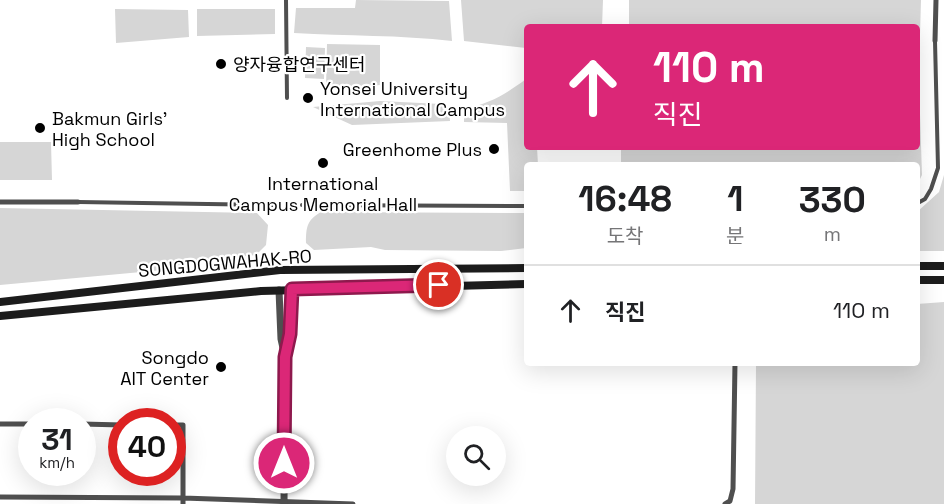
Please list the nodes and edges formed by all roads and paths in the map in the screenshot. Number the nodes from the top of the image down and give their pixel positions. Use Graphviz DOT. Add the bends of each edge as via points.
graph roads {
  1 [pos="286,0"];
  2 [pos="936,0"];
  3 [pos="935,41"];
  4 [pos="288,99"];
  5 [pos="0,202"];
  6 [pos="78,202"];
  7 [pos="920,202"];
  8 [pos="273,205"];
  9 [pos="302,205"];
  10 [pos="524,206"];
  11 [pos="920,266"];
  12 [pos="944,266"];
  13 [pos="524,268"];
  14 [pos="920,280"];
  15 [pos="944,280"];
  16 [pos="524,284"];
  17 [pos="292,289"];
  18 [pos="279,290"];
  19 [pos="0,302"];
  20 [pos="0,316"];
  21 [pos="285,357"];
  22 [pos="735,366"];
  23 [pos="0,424"];
  24 [pos="18,424"];
  25 [pos="0,497"];
  26 [pos="183,501"];
  27 [pos="284,503"];
  28 [pos="353,504"];
  29 [pos="725,504"];
  1 -- 4 [label="street"];
  2 -- 3 [label="street"];
  3 -- 7 [label="street" via="938,168 931,189"];
  5 -- 6 [label="street"];
  6 -- 8 [label="street"];
  9 -- 10 [label="street"];
  11 -- 12 [label="main road"];
  13 -- 19 [label="main road, SONGDOGWAHAK-RO" via="280,270"];
  14 -- 15 [label="main road"];
  16 -- 17 [label="main road, SONGDOGWAHAK-RO"];
  17 -- 18 [label="main road, SONGDOGWAHAK-RO"];
  17 -- 21 [label="street"];
  18 -- 20 [label="main road, SONGDOGWAHAK-RO"];
  18 -- 21 [label="street"];
  21 -- 27 [label="street"];
  22 -- 29 [label="street" via="733,489"];
  23 -- 24 [label="street"];
  25 -- 26 [label="street"];
  26 -- 27 [label="street"];
  27 -- 28 [label="street"];
}
